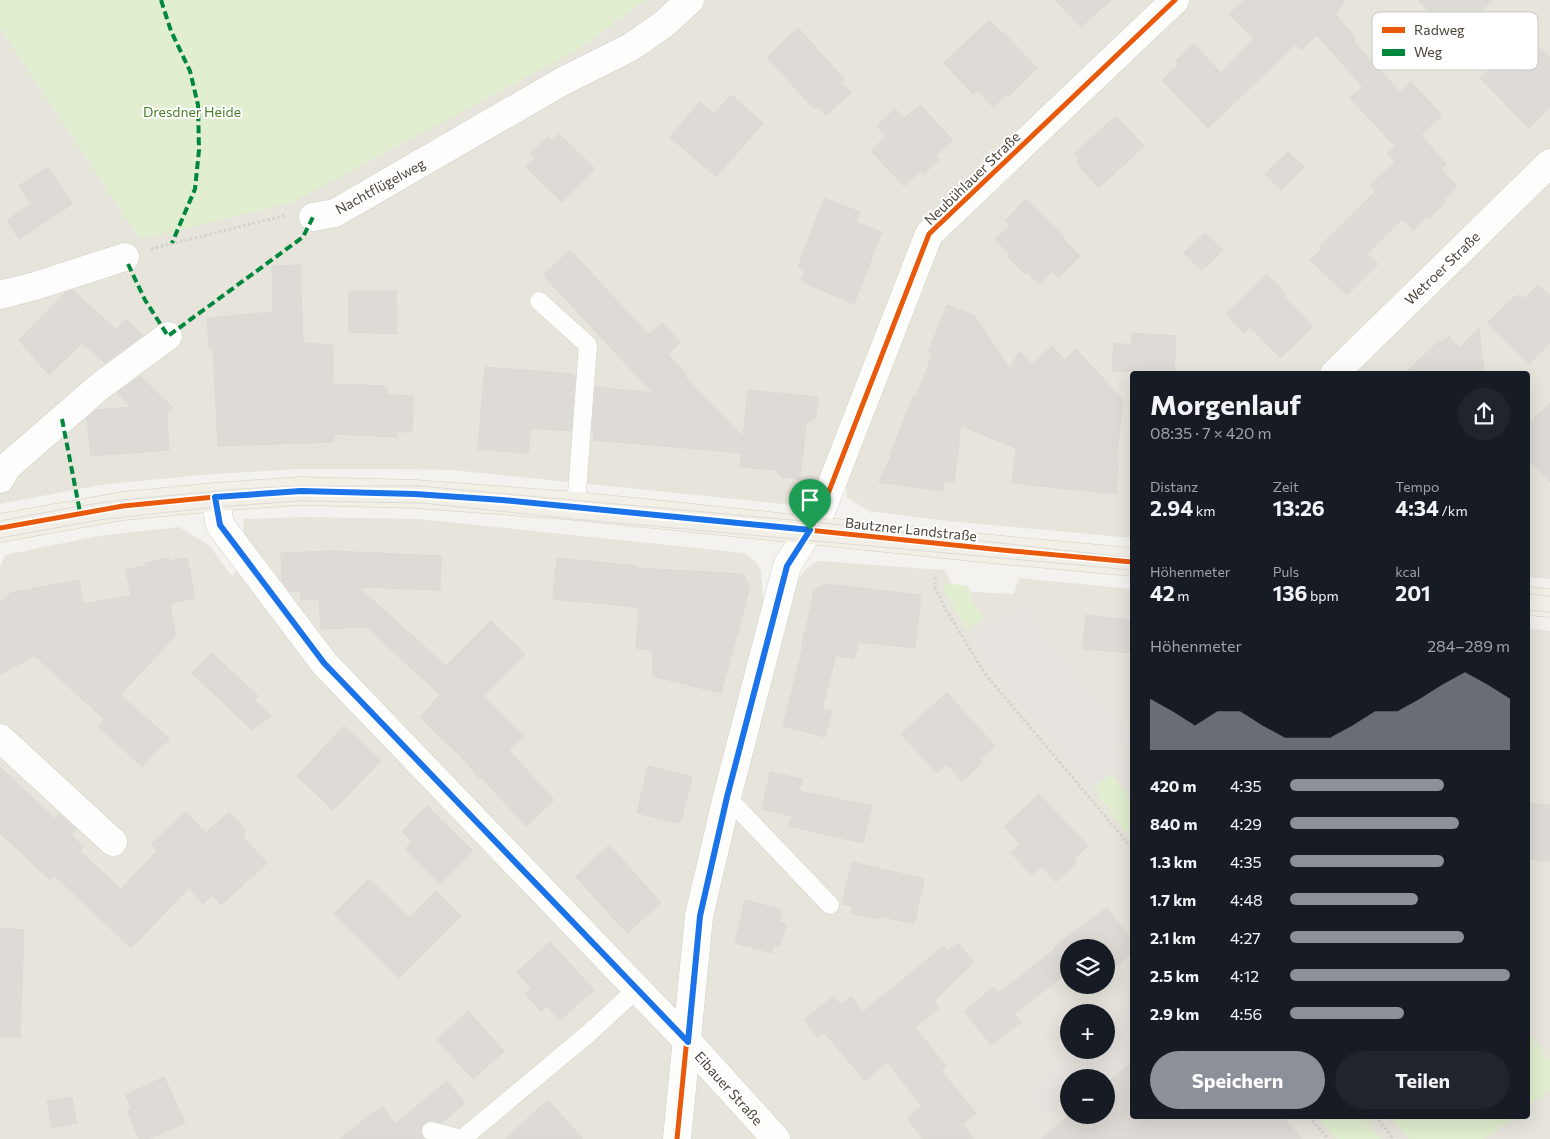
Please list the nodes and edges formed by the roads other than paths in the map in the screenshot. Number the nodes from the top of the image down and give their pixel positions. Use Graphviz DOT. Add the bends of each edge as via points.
graph roads {
  1 [pos="690,0"];
  2 [pos="1175,0"];
  3 [pos="1550,163"];
  4 [pos="313,217"];
  5 [pos="125,257"];
  6 [pos="0,294"];
  7 [pos="539,300"];
  8 [pos="168,336"];
  9 [pos="1337,371"];
  10 [pos="0,478"];
  11 [pos="215,497"];
  12 [pos="576,506"];
  13 [pos="0,528"];
  14 [pos="810,530"];
  15 [pos="1130,562"];
  16 [pos="1530,601"];
  17 [pos="1550,603"];
  18 [pos="0,738"];
  19 [pos="727,797"];
  20 [pos="113,842"];
  21 [pos="830,905"];
  22 [pos="637,989"];
  23 [pos="688,1042"];
  24 [pos="432,1131"];
  25 [pos="677,1139"];
  26 [pos="776,1139"];
  1 -- 4 [label="street, Nachtflügelweg" via="664,24 631,47 563,81 334,213"];
  2 -- 14 [label="street, Neubühlauer Straße" via="929,234 822,509"];
  3 -- 9 [label="street, Wetroer Straße"];
  5 -- 6 [label="street"];
  7 -- 12 [label="lane" via="588,345"];
  8 -- 10 [label="street" via="99,387 7,467"];
  11 -- 12 [label="main road, Bautzner Landstraße" via="301,491 406,494"];
  11 -- 13 [label="main road, Bautzner Landstraße" via="123,506"];
  11 -- 22 [label="street, Eibauer Straße" via="220,525 324,663"];
  12 -- 14 [label="main road, Bautzner Landstraße"];
  14 -- 15 [label="main road, Bautzner Landstraße"];
  14 -- 19 [label="street, Neubühlauer Straße" via="787,566"];
  16 -- 17 [label="main road"];
  18 -- 20 [label="street"];
  19 -- 21 [label="lane"];
  19 -- 23 [label="street, Neubühlauer Straße" via="700,916"];
  22 -- 23 [label="street, Eibauer Straße"];
  22 -- 24 [label="lane" via="462,1139"];
  23 -- 25 [label="street, Neubühlauer Straße"];
  23 -- 26 [label="street, Eibauer Straße"];
}
